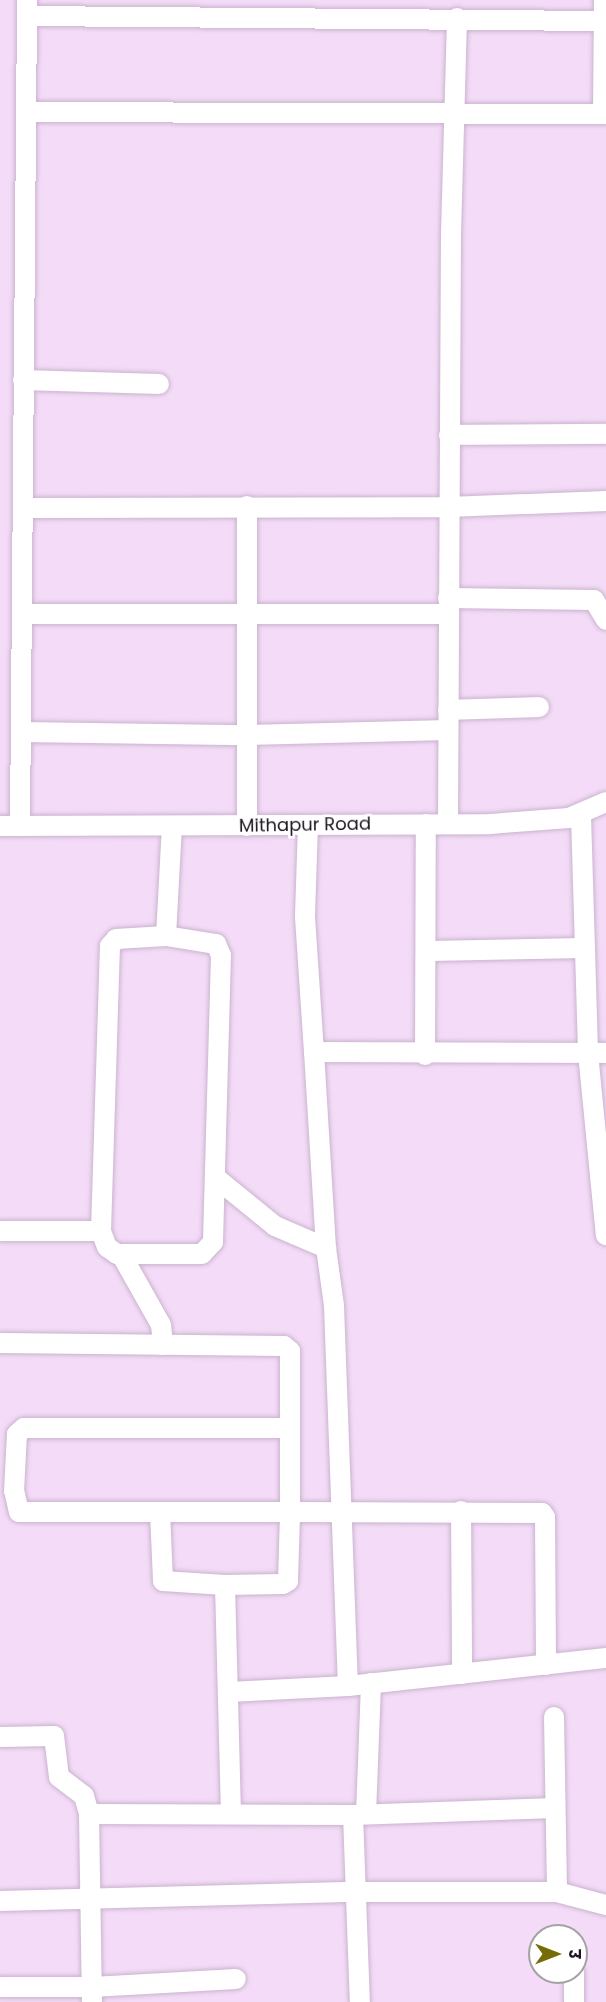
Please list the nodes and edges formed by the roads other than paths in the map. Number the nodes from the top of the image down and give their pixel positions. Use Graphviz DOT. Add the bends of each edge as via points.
graph roads {
  1 [pos="604,0"];
  2 [pos="27,8"];
  3 [pos="458,18"];
  4 [pos="603,21"];
  5 [pos="26,112"];
  6 [pos="454,114"];
  7 [pos="604,114"];
  8 [pos="23,380"];
  9 [pos="159,384"];
  10 [pos="606,434"];
  11 [pos="449,435"];
  12 [pos="606,501"];
  13 [pos="247,506"];
  14 [pos="448,507"];
  15 [pos="23,508"];
  16 [pos="448,606"];
  17 [pos="22,614"];
  18 [pos="247,616"];
  19 [pos="606,620"];
  20 [pos="540,706"];
  21 [pos="448,710"];
  22 [pos="448,730"];
  23 [pos="21,732"];
  24 [pos="247,735"];
  25 [pos="606,802"];
  26 [pos="581,814"];
  27 [pos="426,824"];
  28 [pos="448,824"];
  29 [pos="308,825"];
  30 [pos="10,826"];
  31 [pos="172,826"];
  32 [pos="247,826"];
  33 [pos="166,936"];
  34 [pos="585,948"];
  35 [pos="426,951"];
  36 [pos="314,1052"];
  37 [pos="597,1053"];
  38 [pos="425,1055"];
  39 [pos="216,1178"];
  40 [pos="0,1231"];
  41 [pos="101,1231"];
  42 [pos="606,1235"];
  43 [pos="326,1248"];
  44 [pos="121,1254"];
  45 [pos="0,1343"];
  46 [pos="163,1345"];
  47 [pos="290,1428"];
  48 [pos="9,1434"];
  49 [pos="7,1492"];
  50 [pos="339,1511"];
  51 [pos="461,1511"];
  52 [pos="160,1512"];
  53 [pos="290,1512"];
  54 [pos="225,1585"];
  55 [pos="606,1658"];
  56 [pos="546,1665"];
  57 [pos="462,1674"];
  58 [pos="371,1683"];
  59 [pos="348,1686"];
  60 [pos="229,1692"];
  61 [pos="554,1717"];
  62 [pos="0,1737"];
  63 [pos="555,1808"];
  64 [pos="231,1813"];
  65 [pos="89,1814"];
  66 [pos="359,1814"];
  67 [pos="355,1892"];
  68 [pos="556,1892"];
  69 [pos="90,1897"];
  70 [pos="0,1901"];
  71 [pos="606,1905"];
  72 [pos="236,1979"];
  73 [pos="574,1984"];
  74 [pos="0,1987"];
  75 [pos="92,1995"];
  76 [pos="360,2002"];
  77 [pos="574,2002"];
  1 -- 4 [label="street"];
  2 -- 3 [label="street"];
  2 -- 5 [label="street"];
  3 -- 4 [label="street"];
  3 -- 6 [label="street"];
  4 -- 7 [label="street"];
  5 -- 6 [label="street"];
  5 -- 8 [label="street"];
  6 -- 7 [label="street"];
  6 -- 11 [label="street"];
  8 -- 9 [label="street"];
  8 -- 15 [label="street"];
  10 -- 11 [label="street"];
  11 -- 14 [label="street"];
  12 -- 14 [label="street"];
  13 -- 14 [label="street"];
  13 -- 15 [label="street"];
  13 -- 18 [label="street"];
  14 -- 16 [label="street"];
  15 -- 17 [label="street"];
  16 -- 18 [label="street"];
  16 -- 19 [label="street" via="594,600"];
  16 -- 21 [label="street"];
  17 -- 18 [label="street"];
  17 -- 23 [label="street"];
  18 -- 24 [label="street"];
  20 -- 21 [label="street"];
  21 -- 22 [label="street"];
  22 -- 24 [label="street"];
  22 -- 28 [label="street"];
  23 -- 24 [label="street"];
  23 -- 30 [label="street"];
  24 -- 32 [label="street"];
  25 -- 26 [label="street, Mithapur Road"];
  26 -- 28 [label="street, Mithapur Road" via="550,821"];
  26 -- 34 [label="street"];
  27 -- 28 [label="street, Mithapur Road"];
  27 -- 29 [label="street, Mithapur Road"];
  27 -- 35 [label="street"];
  29 -- 32 [label="street, Mithapur Road"];
  29 -- 36 [label="street" via="305,917"];
  30 -- 31 [label="street, Mithapur Road"];
  31 -- 32 [label="street, Mithapur Road"];
  31 -- 33 [label="street"];
  33 -- 39 [label="street" via="208,942 220,948"];
  33 -- 41 [label="street" via="116,939 110,945"];
  34 -- 35 [label="street"];
  34 -- 37 [label="street"];
  35 -- 38 [label="street"];
  36 -- 38 [label="street"];
  36 -- 43 [label="street"];
  37 -- 38 [label="street"];
  37 -- 42 [label="street"];
  39 -- 43 [label="street" via="270,1222"];
  39 -- 44 [label="street" via="214,1234 208,1251"];
  40 -- 41 [label="street"];
  41 -- 44 [label="street" via="110,1251"];
  43 -- 50 [label="street" via="334,1306"];
  44 -- 46 [label="street" via="160,1325"];
  45 -- 46 [label="street"];
  46 -- 47 [label="street" via="288,1347"];
  47 -- 48 [label="street" via="25,1428"];
  47 -- 53 [label="street"];
  48 -- 49 [label="street"];
  49 -- 52 [label="street" via="21,1512"];
  50 -- 51 [label="street"];
  50 -- 53 [label="street"];
  50 -- 59 [label="street"];
  51 -- 56 [label="street" via="537,1511 545,1517"];
  51 -- 57 [label="street"];
  52 -- 53 [label="street"];
  52 -- 54 [label="street" via="164,1581"];
  53 -- 54 [label="street" via="288,1581"];
  54 -- 60 [label="street"];
  55 -- 56 [label="street"];
  56 -- 57 [label="street"];
  57 -- 58 [label="street"];
  58 -- 59 [label="street"];
  58 -- 66 [label="street"];
  59 -- 60 [label="street"];
  60 -- 64 [label="street"];
  61 -- 63 [label="street"];
  62 -- 65 [label="street" via="56,1738 58,1776 81,1792"];
  63 -- 66 [label="street"];
  63 -- 68 [label="street"];
  64 -- 65 [label="street"];
  64 -- 66 [label="street"];
  65 -- 69 [label="street"];
  66 -- 67 [label="street"];
  67 -- 68 [label="street"];
  67 -- 69 [label="street"];
  67 -- 76 [label="street"];
  68 -- 71 [label="street"];
  69 -- 70 [label="street"];
  69 -- 75 [label="street"];
  72 -- 75 [label="street"];
  73 -- 77 [label="street"];
  74 -- 75 [label="street"];
}
